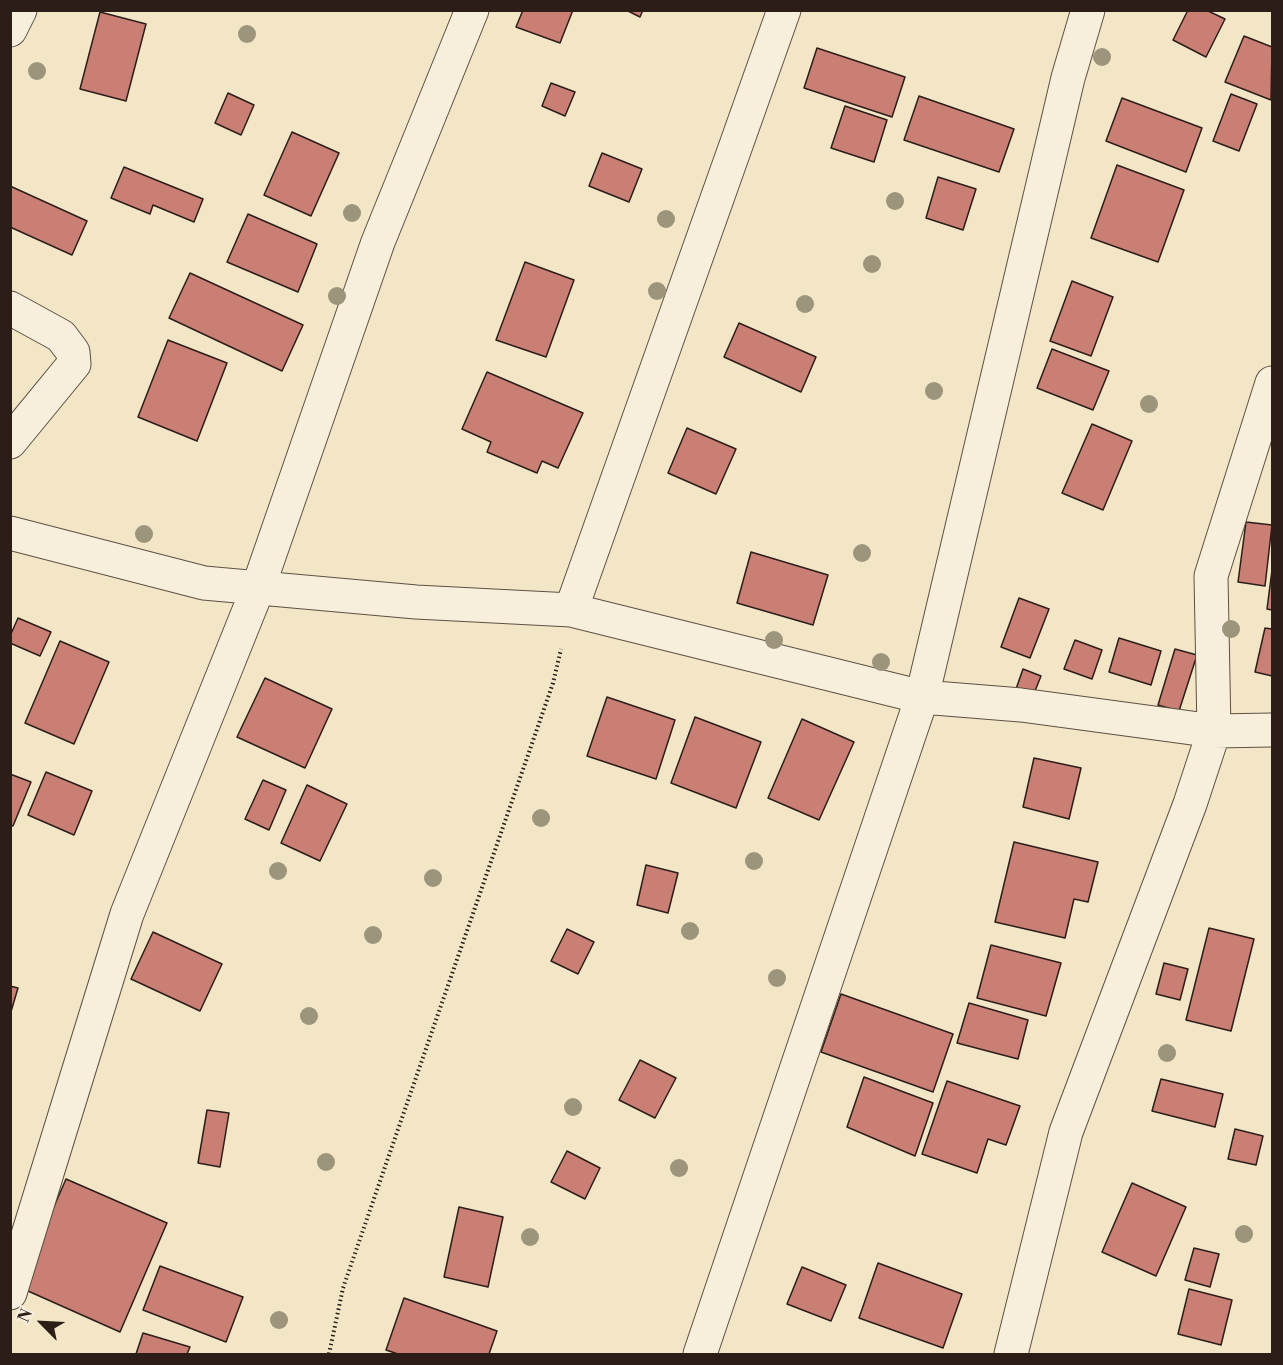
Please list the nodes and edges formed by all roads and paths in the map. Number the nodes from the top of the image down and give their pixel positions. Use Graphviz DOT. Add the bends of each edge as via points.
graph roads {
  1 [pos="20,10"];
  2 [pos="472,10"];
  3 [pos="784,10"];
  4 [pos="1088,10"];
  5 [pos="10,30"];
  6 [pos="10,308"];
  7 [pos="1272,383"];
  8 [pos="10,442"];
  9 [pos="10,533"];
  10 [pos="258,588"];
  11 [pos="571,610"];
  12 [pos="922,696"];
  13 [pos="1272,730"];
  14 [pos="1214,731"];
  15 [pos="10,1293"];
  16 [pos="329,1354"];
  17 [pos="700,1354"];
  18 [pos="1011,1354"];
  1 -- 5 [label="street"];
  2 -- 10 [label="street" via="378,242"];
  3 -- 11 [label="street"];
  4 -- 12 [label="street" via="1065,89"];
  6 -- 8 [label="street" via="61,336 73,352 74,364"];
  7 -- 14 [label="street" via="1211,576"];
  9 -- 10 [label="street" via="204,583"];
  10 -- 11 [label="street"];
  10 -- 15 [label="street" via="128,914"];
  11 -- 12 [label="street"];
  11 -- 16 [label="path" via="553,683 344,1288"];
  12 -- 14 [label="street"];
  12 -- 17 [label="street"];
  13 -- 14 [label="street"];
  14 -- 18 [label="street" via="1066,1132"];
}
